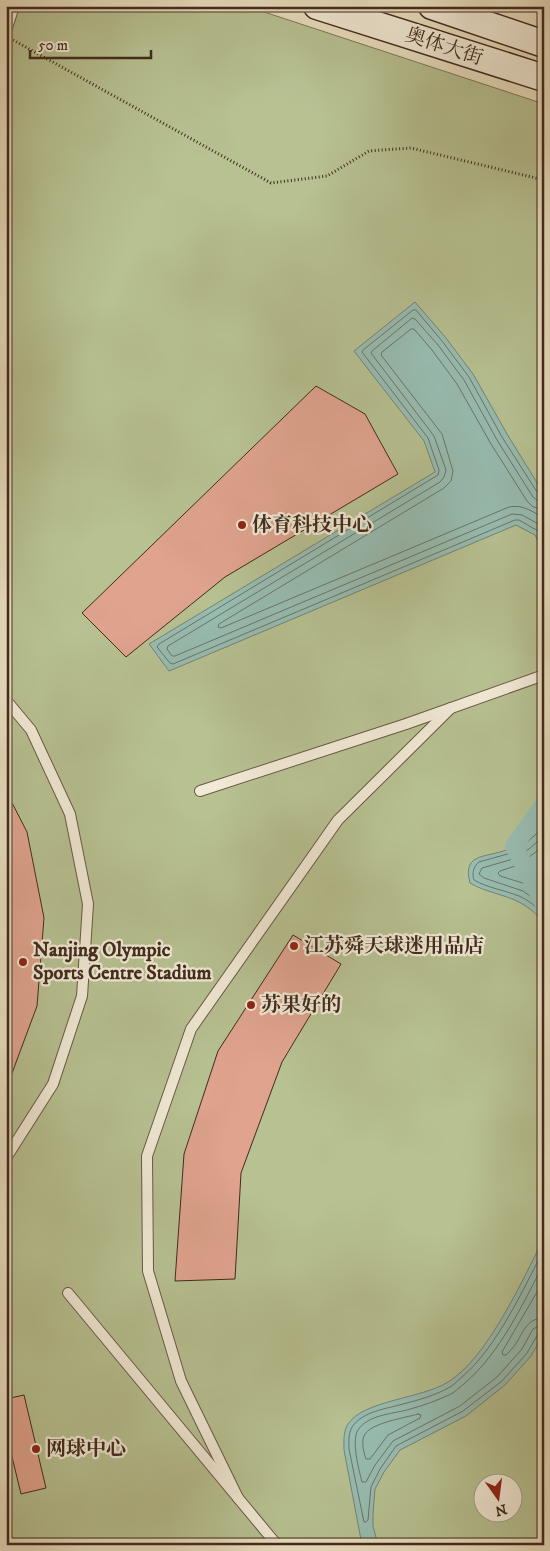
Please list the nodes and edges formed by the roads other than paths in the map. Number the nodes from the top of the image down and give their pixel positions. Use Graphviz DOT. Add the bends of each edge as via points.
graph roads {
  1 [pos="14,6"];
  2 [pos="316,6"];
  3 [pos="432,6"];
  4 [pos="6,31"];
  5 [pos="544,44"];
  6 [pos="544,78"];
  7 [pos="544,675"];
  8 [pos="6,700"];
  9 [pos="451,708"];
  10 [pos="200,791"];
  11 [pos="6,1158"];
  12 [pos="68,1293"];
  13 [pos="238,1498"];
  14 [pos="277,1545"];
  1 -- 4 [label="lane"];
  2 -- 6 [label="main road, 奥体大街"];
  3 -- 5 [label="main road, 奥体大街"];
  7 -- 9 [label="lane"];
  8 -- 11 [label="lane" via="31,730 70,814 88,904 82,996 53,1084"];
  9 -- 10 [label="lane"];
  9 -- 13 [label="lane" via="338,820 191,1029 147,1156 148,1271 180,1382"];
  12 -- 13 [label="lane"];
  13 -- 14 [label="lane"];
}
